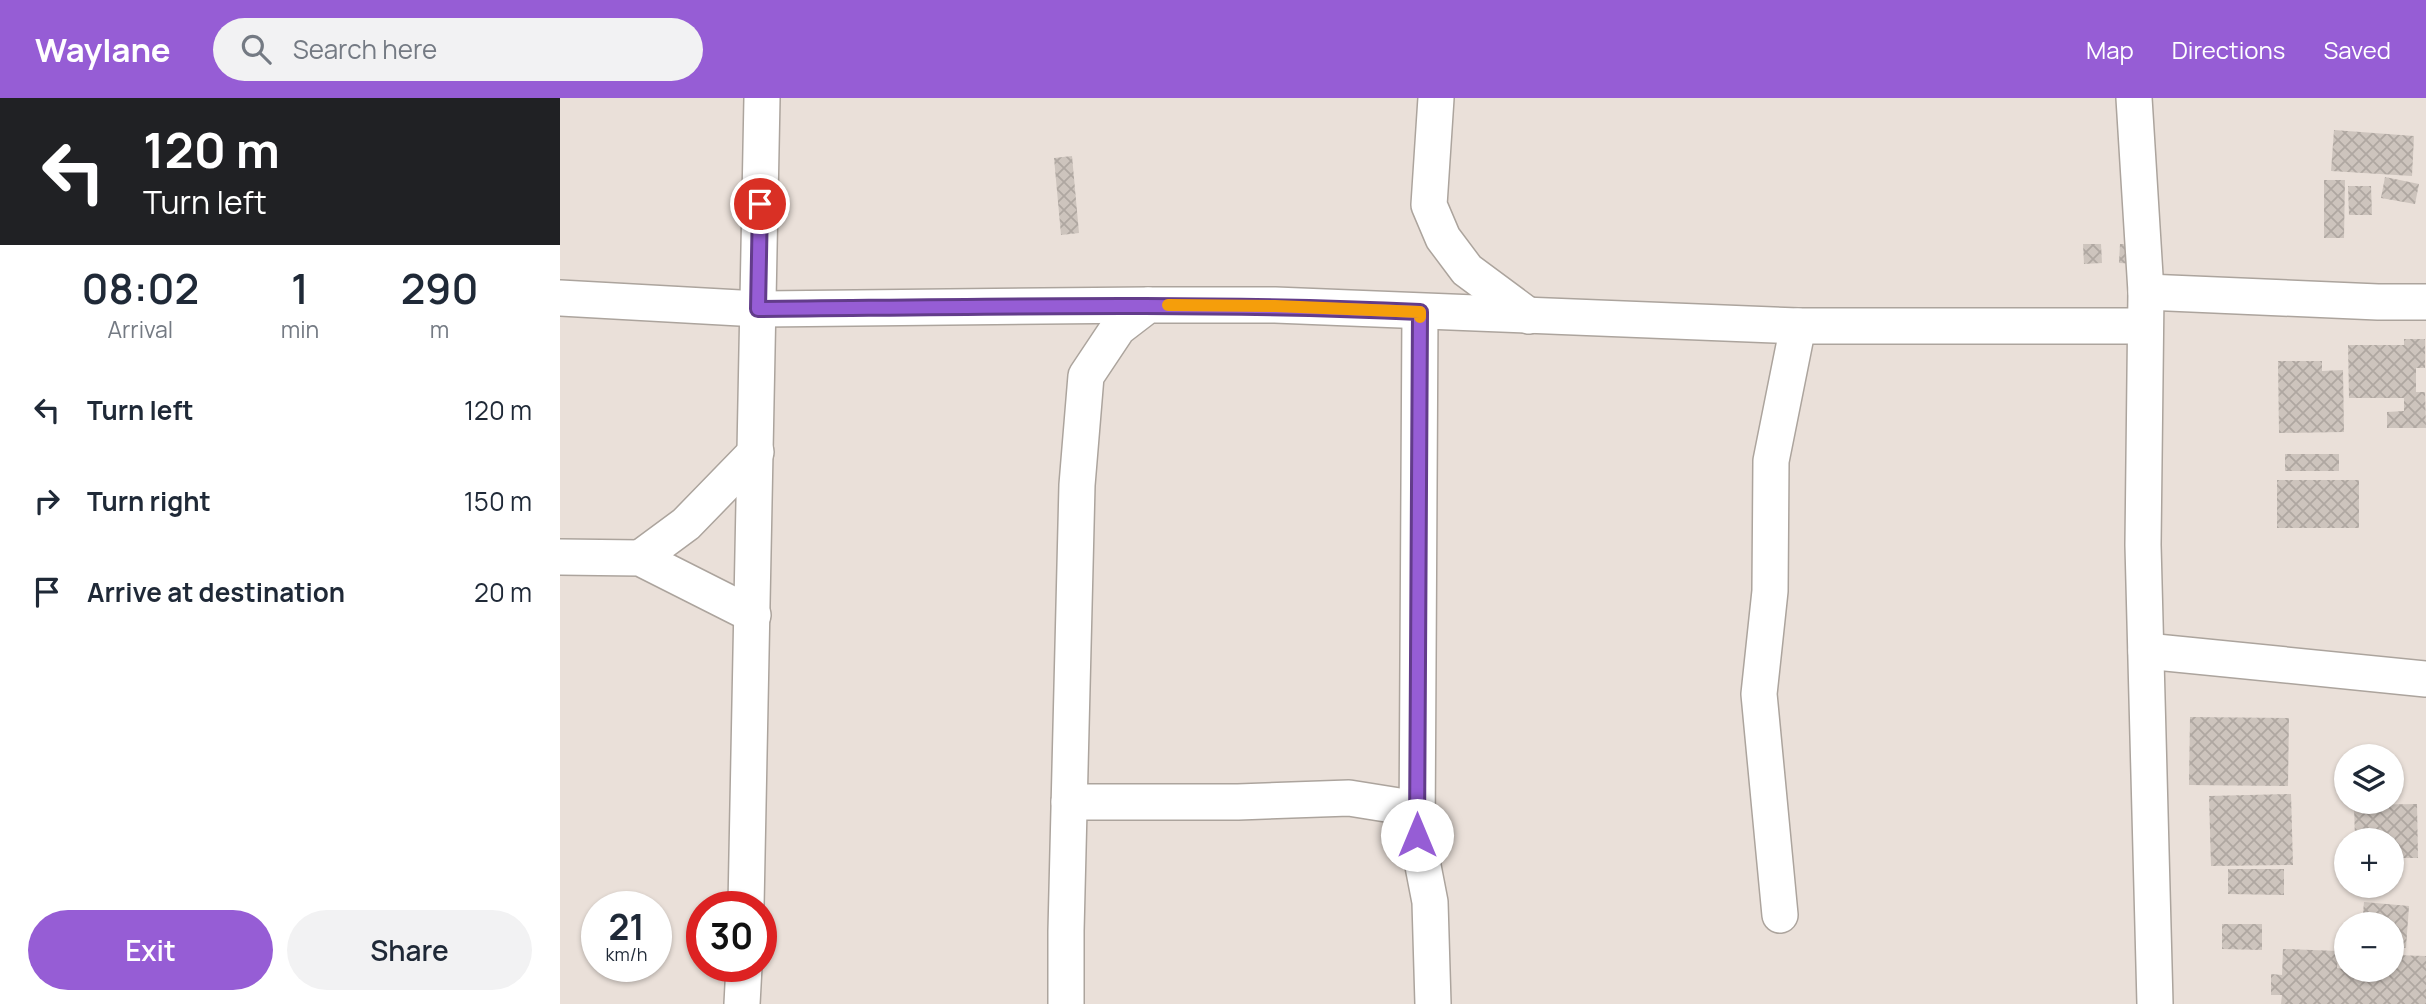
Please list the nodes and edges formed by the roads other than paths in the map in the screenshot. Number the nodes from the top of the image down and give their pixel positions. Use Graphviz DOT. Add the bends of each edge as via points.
graph roads {
  1 [pos="762,98"];
  2 [pos="1436,98"];
  3 [pos="2134,98"];
  4 [pos="2426,281"];
  5 [pos="560,298"];
  6 [pos="2378,302"];
  7 [pos="2426,302"];
  8 [pos="1149,305"];
  9 [pos="758,309"];
  10 [pos="2146,309"];
  11 [pos="1420,312"];
  12 [pos="1529,316"];
  13 [pos="1798,326"];
  14 [pos="756,452"];
  15 [pos="560,557"];
  16 [pos="640,558"];
  17 [pos="753,615"];
  18 [pos="2146,651"];
  19 [pos="2426,678"];
  20 [pos="1069,802"];
  21 [pos="1417,835"];
  22 [pos="746,891"];
  23 [pos="1780,915"];
  24 [pos="743,982"];
  25 [pos="742,1004"];
  26 [pos="1066,1004"];
  27 [pos="1433,1004"];
  28 [pos="2155,1004"];
  1 -- 9 [label="street"];
  2 -- 12 [label="street" via="1429,205 1443,238 1467,270"];
  3 -- 10 [label="street"];
  4 -- 6 [label="street"];
  5 -- 9 [label="street"];
  6 -- 7 [label="street"];
  6 -- 10 [label="street"];
  8 -- 9 [label="street"];
  8 -- 11 [label="street"];
  8 -- 20 [label="street" via="1118,328 1086,376 1076,485"];
  9 -- 14 [label="street"];
  10 -- 13 [label="street"];
  10 -- 18 [label="street"];
  11 -- 12 [label="street"];
  11 -- 21 [label="street"];
  12 -- 13 [label="street"];
  13 -- 23 [label="street" via="1771,461 1770,591 1759,694"];
  14 -- 16 [label="street" via="686,524"];
  14 -- 17 [label="street"];
  15 -- 16 [label="street"];
  16 -- 17 [label="street"];
  17 -- 22 [label="street"];
  18 -- 19 [label="street"];
  18 -- 28 [label="street"];
  20 -- 21 [label="street" via="1349,798 1399,806"];
  20 -- 26 [label="street"];
  21 -- 27 [label="street" via="1430,902"];
  24 -- 25 [label="street"];
}
